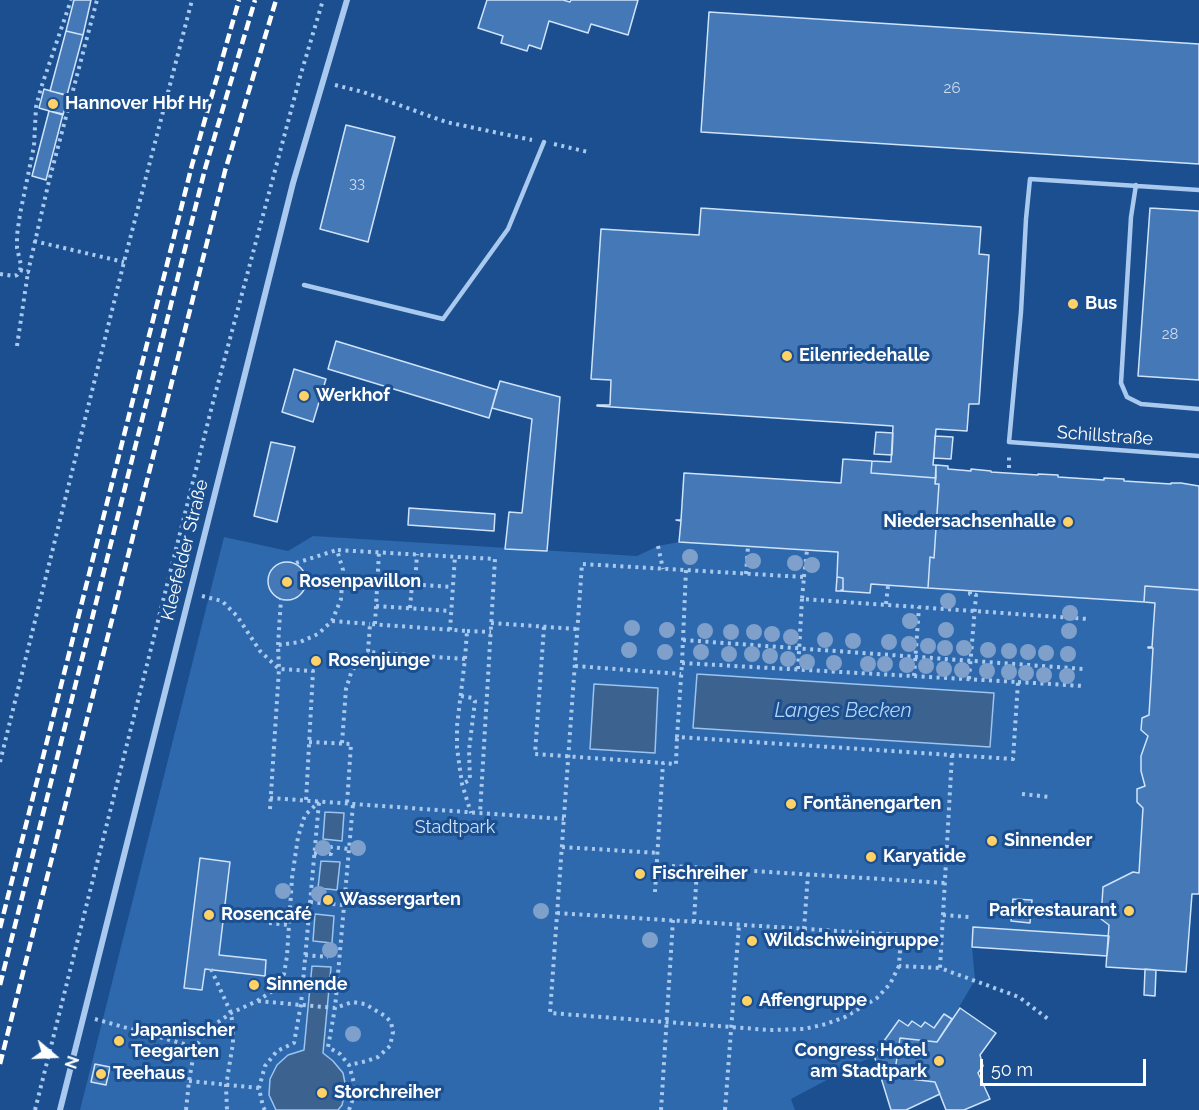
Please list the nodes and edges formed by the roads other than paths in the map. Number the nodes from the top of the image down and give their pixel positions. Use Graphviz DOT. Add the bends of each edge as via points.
graph roads {
  1 [pos="347,0"];
  2 [pos="544,142"];
  3 [pos="1136,185"];
  4 [pos="1199,190"];
  5 [pos="304,285"];
  6 [pos="1199,409"];
  7 [pos="1199,456"];
  8 [pos="60,1110"];
  1 -- 8 [label="street, Kleefelder Straße" via="291,194"];
  2 -- 5 [label="lane" via="507,229 443,319"];
  3 -- 4 [label="lane"];
  3 -- 6 [label="lane" via="1121,383 1127,397 1141,404"];
  3 -- 7 [label="lane, Schillstraße" via="1030,179 1010,442"];
}
